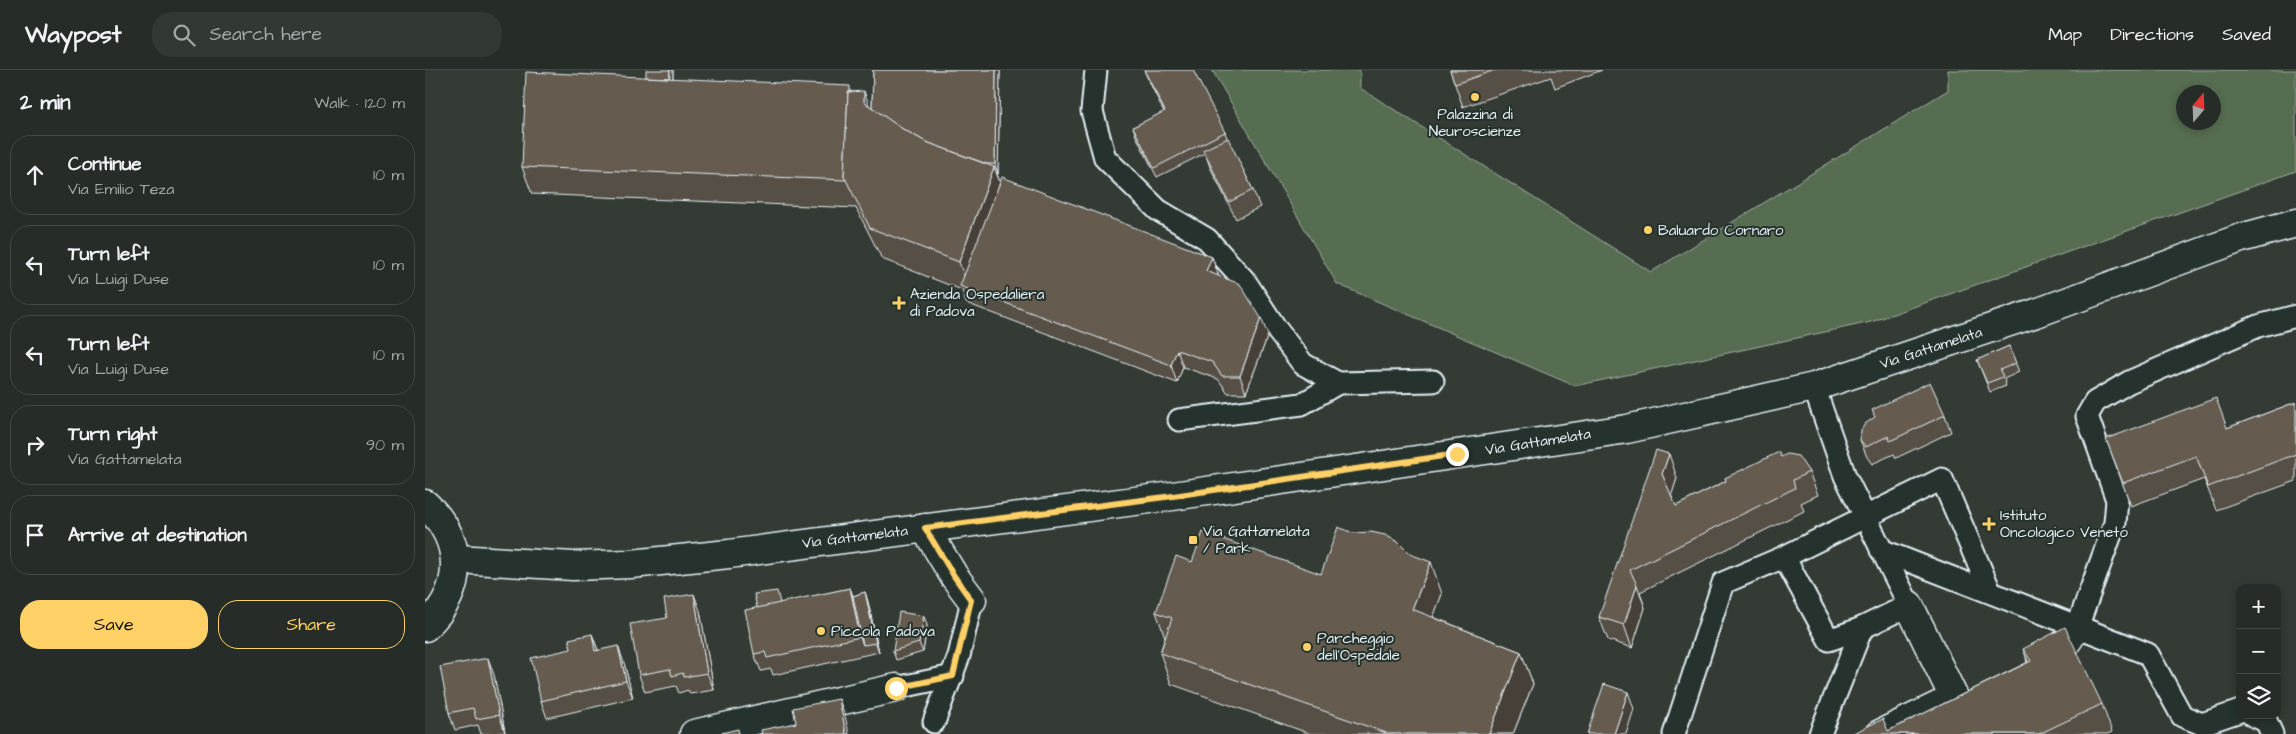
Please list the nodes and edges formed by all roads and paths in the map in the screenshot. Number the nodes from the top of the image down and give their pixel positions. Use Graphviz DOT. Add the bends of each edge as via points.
graph roads {
  1 [pos="1096,70"];
  2 [pos="2296,223"];
  3 [pos="2296,316"];
  4 [pos="1433,381"];
  5 [pos="1339,383"];
  6 [pos="1814,387"];
  7 [pos="1179,420"];
  8 [pos="425,504"];
  9 [pos="1864,516"];
  10 [pos="925,528"];
  11 [pos="1881,550"];
  12 [pos="1785,557"];
  13 [pos="456,559"];
  14 [pos="1990,591"];
  15 [pos="971,600"];
  16 [pos="1909,605"];
  17 [pos="2078,625"];
  18 [pos="425,627"];
  19 [pos="1862,628"];
  20 [pos="2022,666"];
  21 [pos="953,676"];
  22 [pos="1980,686"];
  23 [pos="896,688"];
  24 [pos="1959,708"];
  25 [pos="2236,712"];
  26 [pos="2261,719"];
  27 [pos="934,722"];
  28 [pos="694,734"];
  29 [pos="1674,734"];
  30 [pos="1820,734"];
  31 [pos="1880,734"];
  32 [pos="2272,734"];
  1 -- 5 [label="lane" via="1092,111 1105,158 1158,210 1207,239 1245,281 1303,364"];
  2 -- 6 [label="main road, Via Gattamelata" via="2241,238 2039,312"];
  3 -- 17 [label="lane" via="2258,326 2129,382 2095,402 2087,416 2117,500 2115,524"];
  4 -- 5 [label="lane"];
  5 -- 7 [label="lane" via="1302,404"];
  6 -- 9 [label="lane" via="1845,476"];
  6 -- 10 [label="main road, Via Gattamelata" via="1627,429 1173,496"];
  8 -- 13 [label="main road" via="438,516 450,536"];
  9 -- 11 [label="lane"];
  9 -- 12 [label="lane"];
  9 -- 14 [label="lane" via="1942,480"];
  10 -- 13 [label="main road, Via Gattamelata" via="631,564 573,566"];
  10 -- 15 [label="main road"];
  11 -- 14 [label="lane"];
  11 -- 16 [label="lane"];
  12 -- 19 [label="lane" via="1829,640"];
  12 -- 29 [label="lane" via="1723,583"];
  13 -- 18 [label="main road" via="455,579 448,598 438,615"];
  14 -- 17 [label="lane"];
  15 -- 21 [label="lane"];
  16 -- 19 [label="lane"];
  16 -- 24 [label="main road"];
  17 -- 20 [label="main road" via="2063,646"];
  17 -- 25 [label="lane" via="2148,654 2182,716 2201,724"];
  19 -- 30 [label="lane"];
  21 -- 23 [label="lane"];
  21 -- 27 [label="lane"];
  22 -- 24 [label="main road"];
  23 -- 28 [label="main road"];
  24 -- 31 [label="main road"];
  26 -- 32 [label="lane" via="2266,721"];
}
